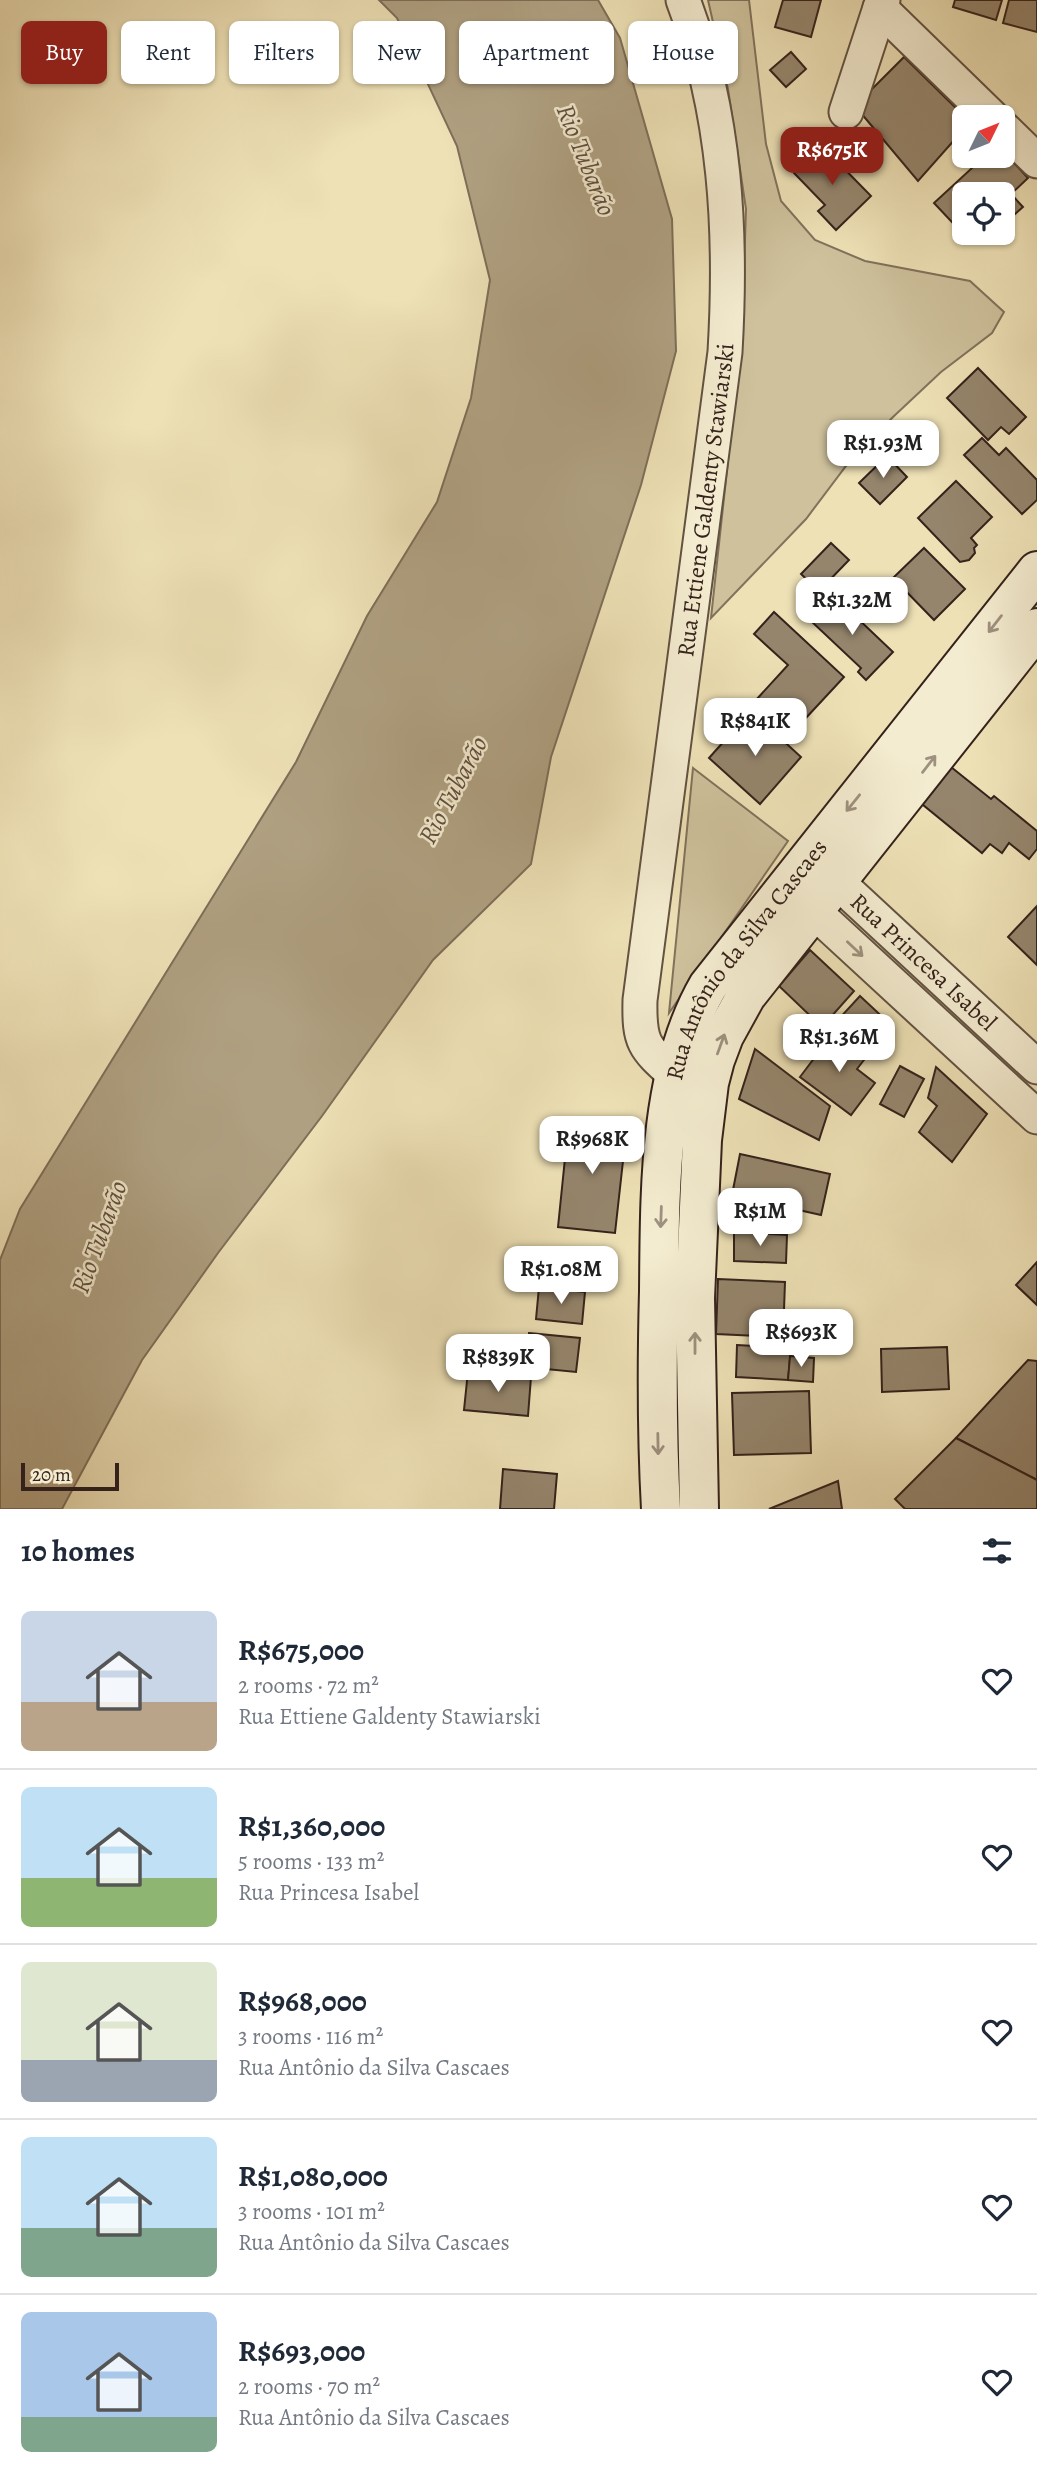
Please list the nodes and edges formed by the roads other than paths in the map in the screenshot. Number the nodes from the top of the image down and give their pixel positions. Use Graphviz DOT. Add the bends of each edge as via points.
graph roads {
  1 [pos="683,0"];
  2 [pos="882,4"];
  3 [pos="980,105"];
  4 [pos="846,112"];
  5 [pos="1015,140"];
  6 [pos="1037,161"];
  7 [pos="1037,571"];
  8 [pos="1037,628"];
  9 [pos="811,884"];
  10 [pos="1037,1067"];
  11 [pos="692,1079"];
  12 [pos="1037,1117"];
  13 [pos="695,1392"];
  14 [pos="657,1393"];
  15 [pos="661,1509"];
  16 [pos="699,1509"];
  1 -- 11 [label="street, Rua Ettiene Galdenty Stawiarski" via="712,104 725,176 730,271 725,352 640,1027 648,1051"];
  2 -- 3 [label="street"];
  2 -- 4 [label="street"];
  5 -- 6 [label="street"];
  7 -- 9 [label="main road, Rua Antônio da Silva Cascaes, one-way"];
  9 -- 8 [label="main road, Rua Antônio da Silva Cascaes, one-way"];
  9 -- 10 [label="street, Rua Princesa Isabel"];
  9 -- 11 [label="main road, Rua Antônio da Silva Cascaes" via="708,986 686,1030"];
  9 -- 12 [label="street, Rua Princesa Isabel, one-way"];
  13 -- 11 [label="main road, Rua Antônio da Silva Cascaes, one-way" via="698,1188"];
  11 -- 14 [label="main road, Rua Antônio da Silva Cascaes, one-way" via="661,1206"];
  13 -- 14 [label="main road"];
  13 -- 16 [label="main road, Rua Antônio da Silva Cascaes"];
  14 -- 15 [label="main road, Rua Antônio da Silva Cascaes, one-way"];
}
